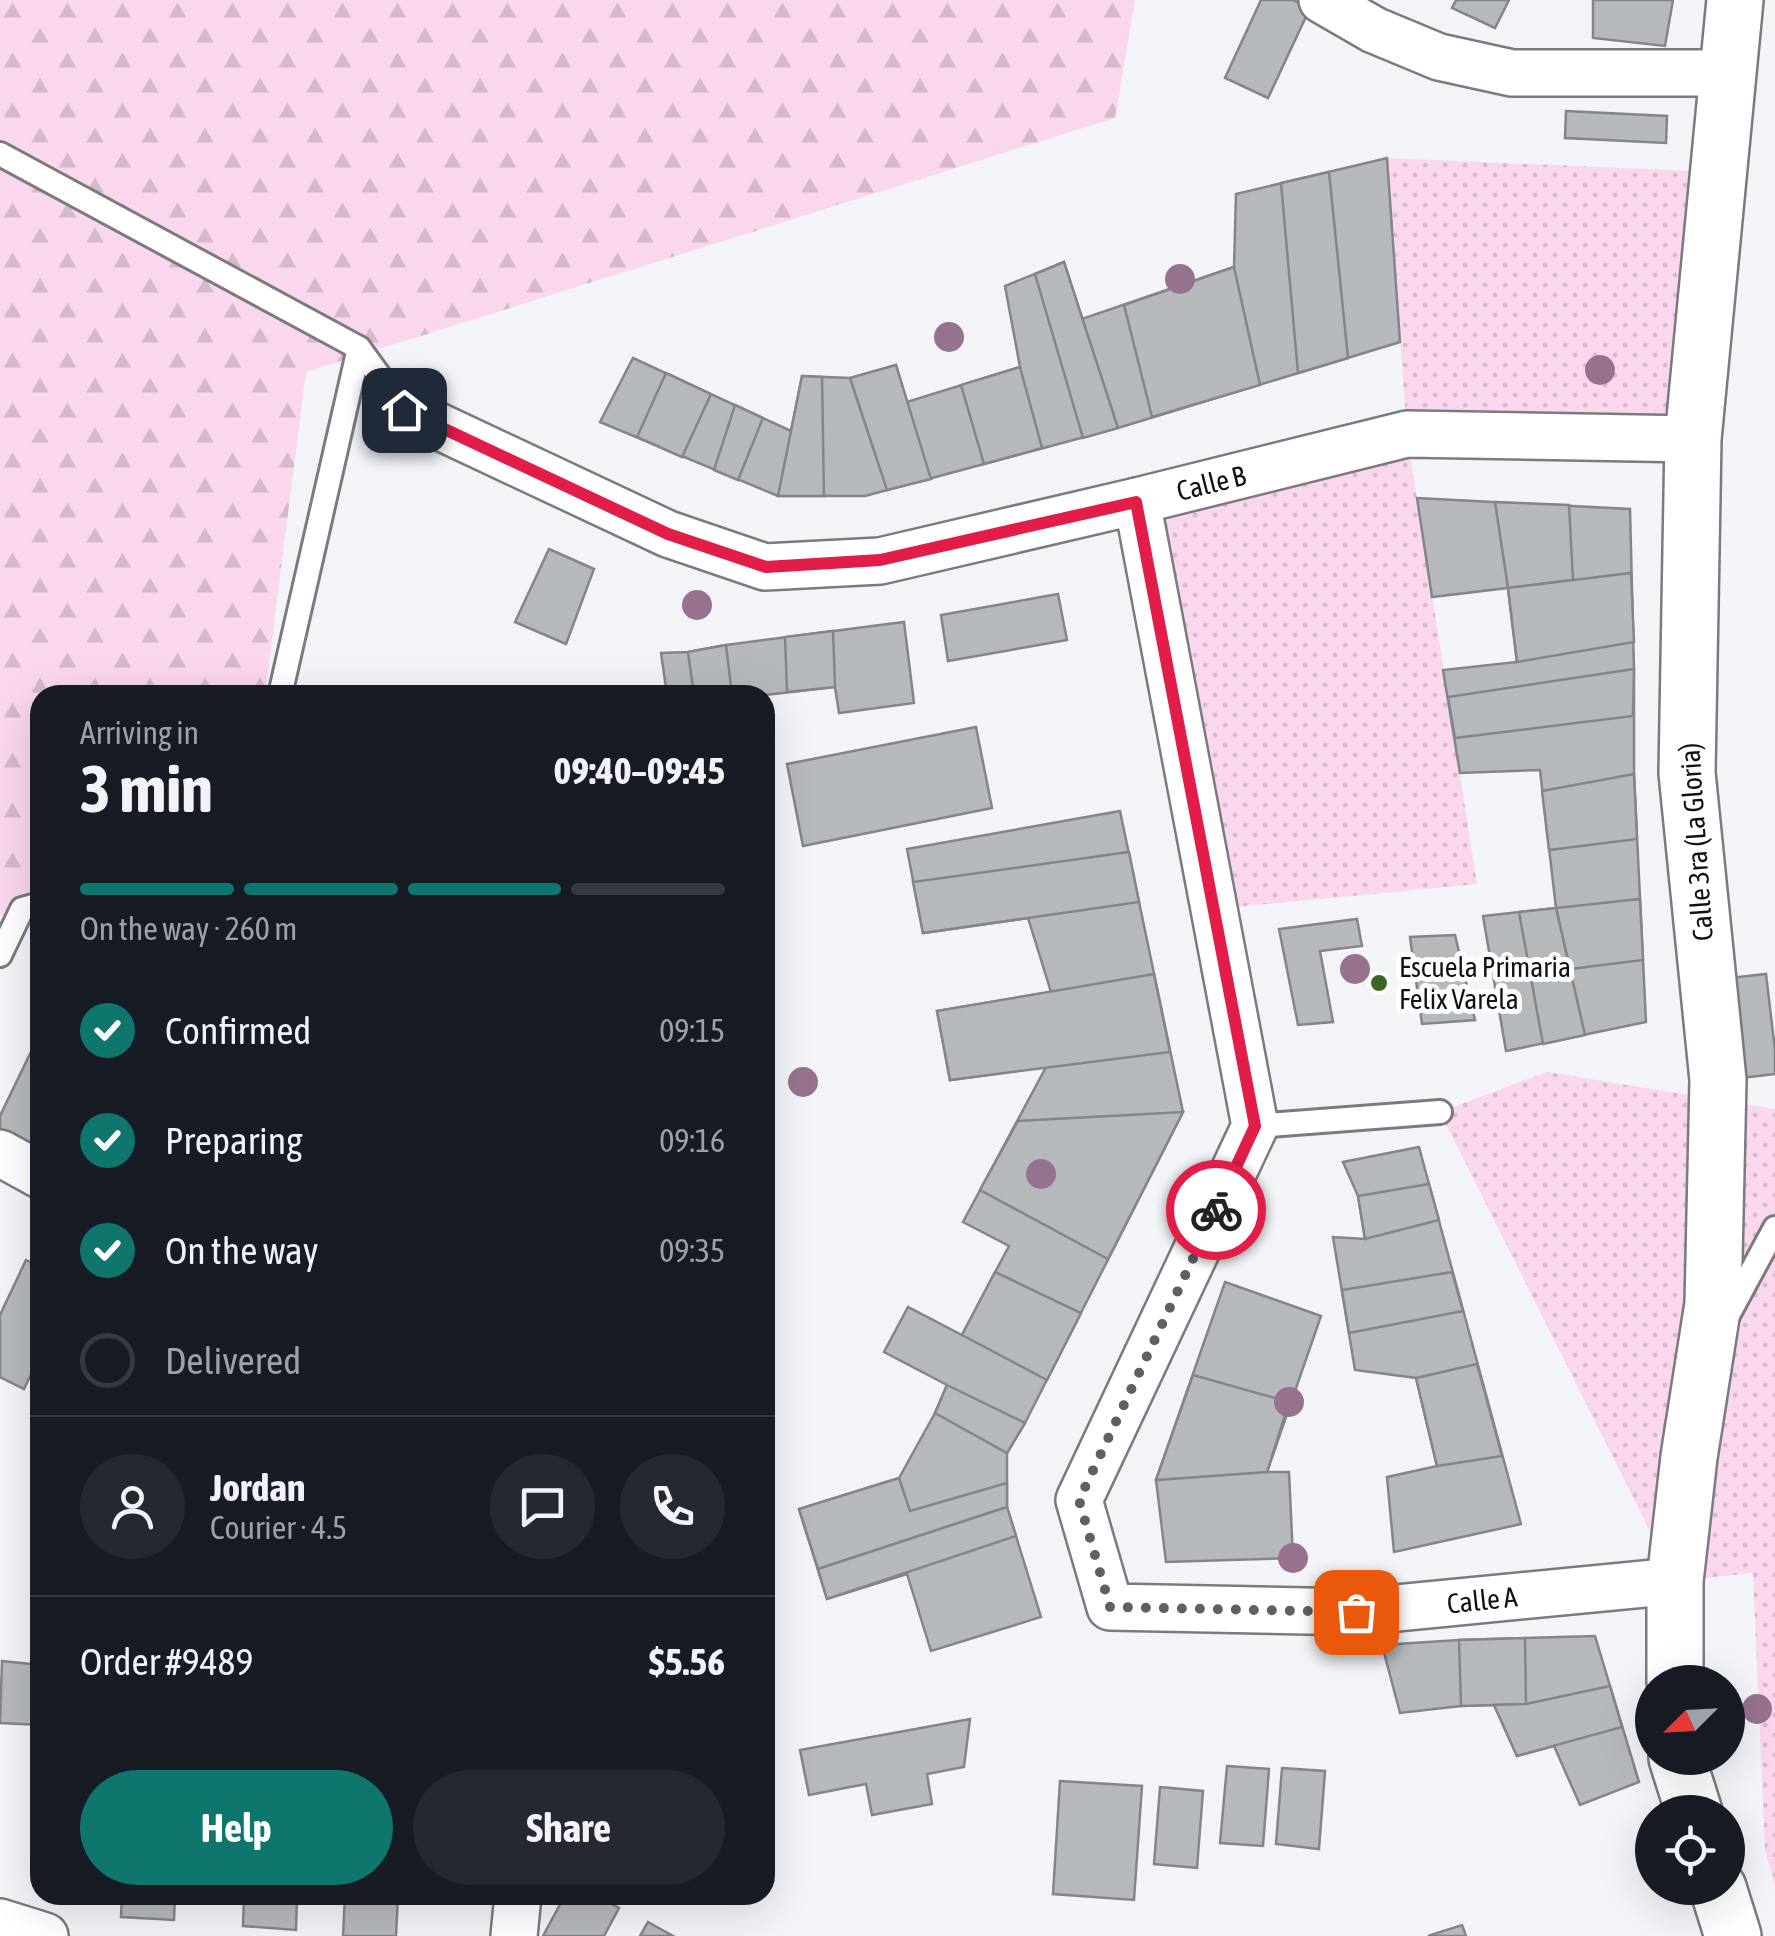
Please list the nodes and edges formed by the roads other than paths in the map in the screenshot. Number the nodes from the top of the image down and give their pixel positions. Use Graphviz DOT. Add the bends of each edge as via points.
graph roads {
  1 [pos="1322,0"];
  2 [pos="1735,0"];
  3 [pos="1728,74"];
  4 [pos="0,154"];
  5 [pos="359,348"];
  6 [pos="404,410"];
  7 [pos="1693,439"];
  8 [pos="1136,502"];
  9 [pos="282,685"];
  10 [pos="30,907"];
  11 [pos="0,955"];
  12 [pos="1440,1112"];
  13 [pos="1255,1126"];
  14 [pos="0,1153"];
  15 [pos="30,1170"];
  16 [pos="1775,1228"];
  17 [pos="1704,1360"];
  18 [pos="1675,1581"];
  19 [pos="1675,1665"];
  20 [pos="517,1905"];
  21 [pos="1723,1905"];
  22 [pos="0,1922"];
  23 [pos="45,1936"];
  24 [pos="514,1936"];
  25 [pos="1733,1936"];
  1 -- 3 [label="street" via="1438,57 1512,73"];
  2 -- 3 [label="street, Calle 3ra (La Gloria)"];
  3 -- 7 [label="street, Calle 3ra (La Gloria)"];
  4 -- 5 [label="lane"];
  5 -- 6 [label="lane"];
  5 -- 9 [label="lane"];
  6 -- 8 [label="street, Calle B" via="668,534 766,567 880,560"];
  7 -- 8 [label="street, Calle B" via="1407,434"];
  7 -- 17 [label="street, Calle 3ra (La Gloria)" via="1687,773 1718,1080 1713,1304"];
  8 -- 13 [label="street"];
  10 -- 11 [label="lane" via="22,909"];
  12 -- 13 [label="lane"];
  13 -- 18 [label="street, Calle A" via="1079,1500 1110,1607 1356,1612"];
  14 -- 15 [label="street"];
  16 -- 17 [label="lane"];
  17 -- 18 [label="street, Calle 3ra (La Gloria)"];
  18 -- 19 [label="street, Calle 3ra (La Gloria)"];
  20 -- 24 [label="street"];
  21 -- 25 [label="street"];
  22 -- 23 [label="street"];
}
